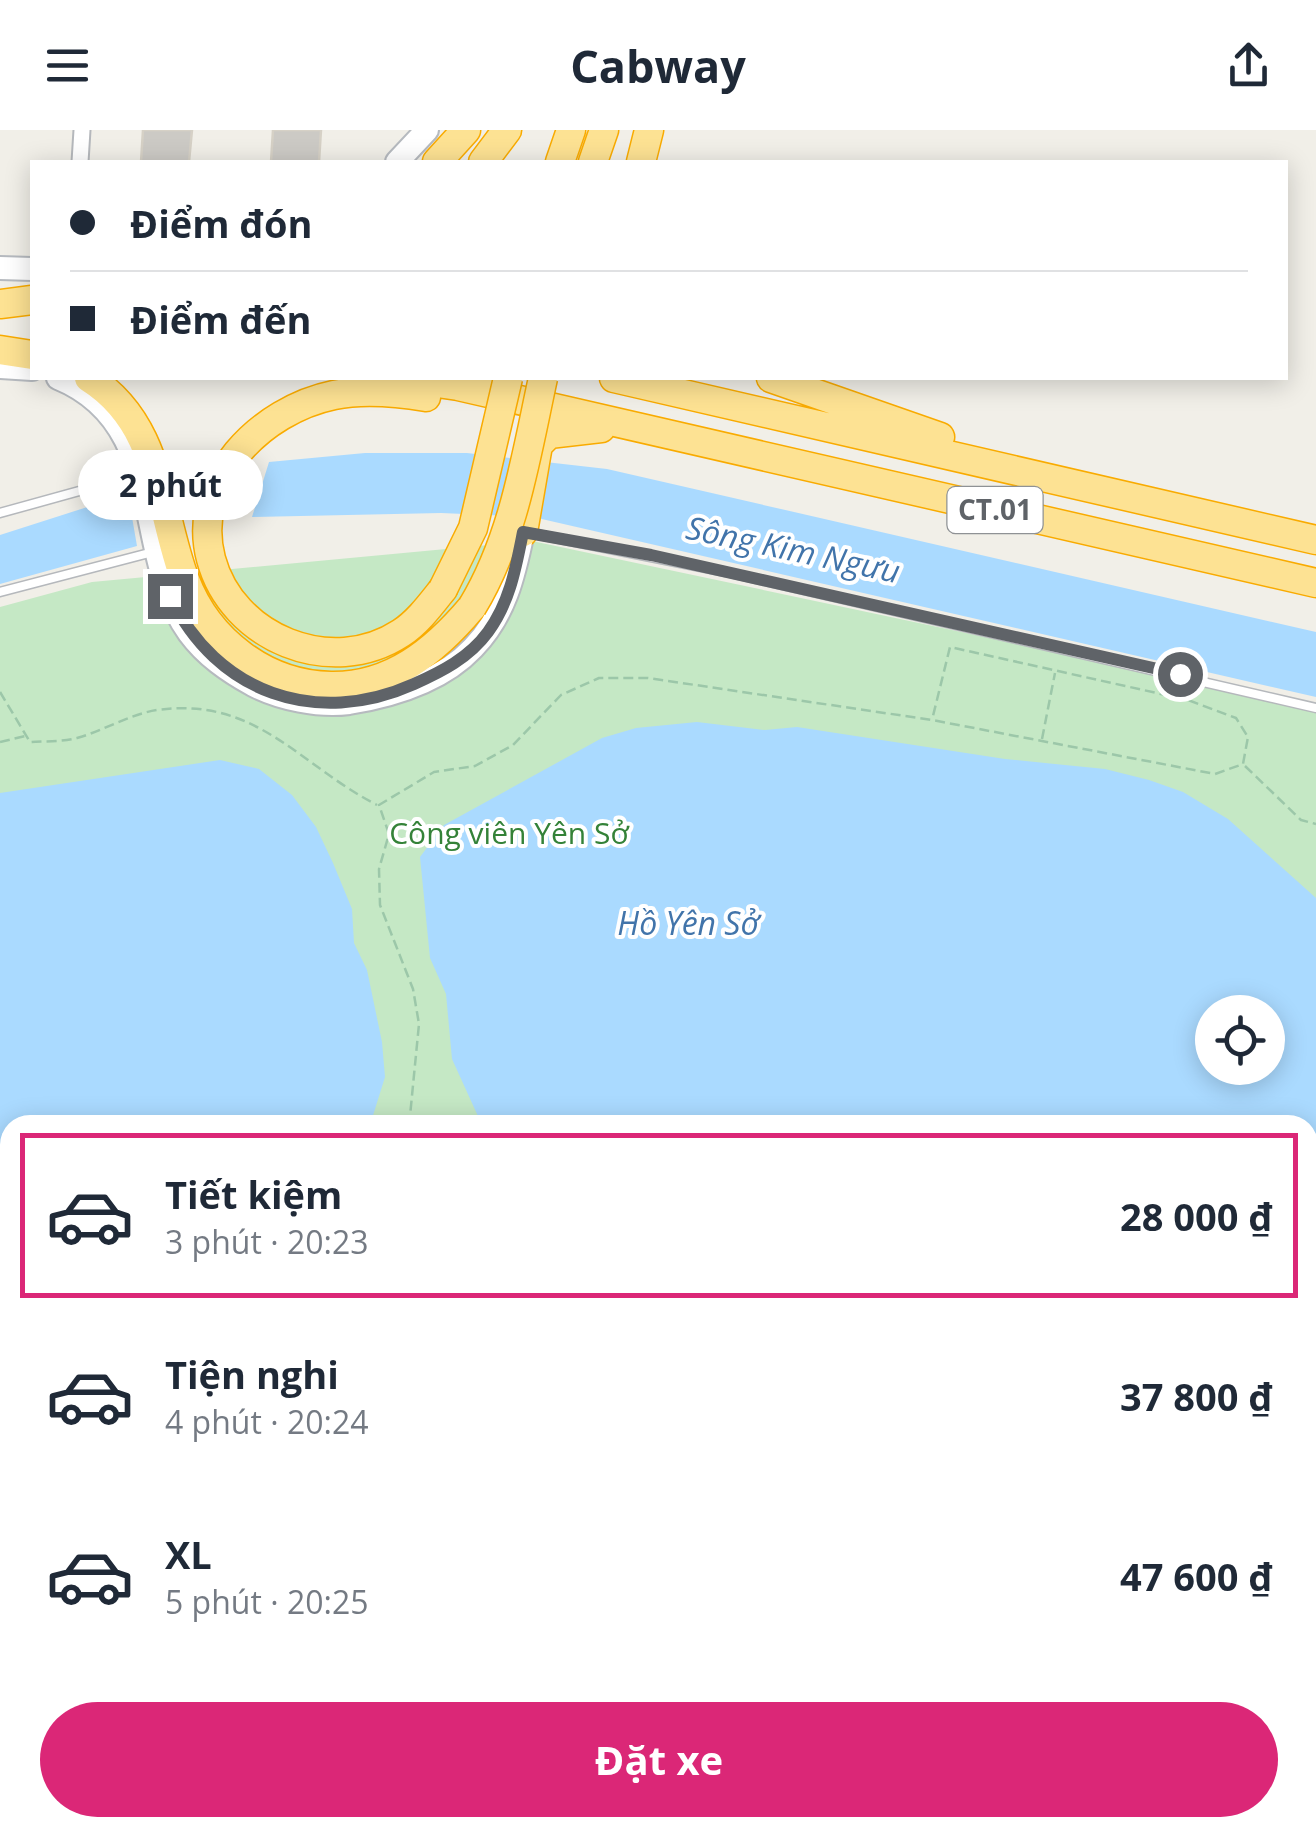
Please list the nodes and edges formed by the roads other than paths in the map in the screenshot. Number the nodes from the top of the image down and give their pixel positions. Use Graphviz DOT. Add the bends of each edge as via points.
graph roads {
  1 [pos="82,130"];
  2 [pos="427,130"];
  3 [pos="466,130"];
  4 [pos="507,130"];
  5 [pos="571,130"];
  6 [pos="604,130"];
  7 [pos="649,130"];
  8 [pos="80,160"];
  9 [pos="399,160"];
  10 [pos="439,160"];
  11 [pos="484,160"];
  12 [pos="561,160"];
  13 [pos="594,160"];
  14 [pos="641,160"];
  15 [pos="0,268"];
  16 [pos="30,269"];
  17 [pos="30,303"];
  18 [pos="0,308"];
  19 [pos="30,315"];
  20 [pos="30,345"];
  21 [pos="0,347"];
  22 [pos="30,354"];
  23 [pos="0,367"];
  24 [pos="30,369"];
  25 [pos="61,380"];
  26 [pos="91,380"];
  27 [pos="412,380"];
  28 [pos="508,380"];
  29 [pos="543,380"];
  30 [pos="623,380"];
  31 [pos="777,380"];
  32 [pos="501,410"];
  33 [pos="501,410"];
  34 [pos="501,410"];
  35 [pos="501,410"];
  36 [pos="601,428"];
  37 [pos="674,436"];
  38 [pos="142,473"];
  39 [pos="1040,474"];
  40 [pos="1152,499"];
  41 [pos="0,513"];
  42 [pos="1316,523"];
  43 [pos="524,526"];
  44 [pos="1316,540"];
  45 [pos="158,551"];
  46 [pos="1316,584"];
  47 [pos="0,592"];
  48 [pos="1316,708"];
  1 -- 8 [label="street"];
  2 -- 9 [label="street"];
  3 -- 10 [label="highway"];
  4 -- 11 [label="highway"];
  5 -- 12 [label="highway"];
  6 -- 13 [label="highway"];
  7 -- 14 [label="highway"];
  15 -- 16 [label="street"];
  17 -- 18 [label="highway"];
  18 -- 19 [label="highway"];
  20 -- 21 [label="highway"];
  21 -- 22 [label="highway"];
  23 -- 24 [label="street"];
  25 -- 38 [label="street" via="94,399"];
  26 -- 29 [label="highway, bridge" via="118,402 146,444 186,584 222,638 246,660 313,686 349,686 415,662 472,607 507,533"];
  27 -- 37 [label="highway, CT.01"];
  28 -- 32 [label="highway, bridge"];
  30 -- 39 [label="highway, CT.01"];
  31 -- 39 [label="highway"];
  33 -- 34 [label="highway, bridge" via="474,528 443,589 400,633 344,652 287,644 259,630 225,593 209,554 214,491 226,466 263,426 334,395 408,394"];
  35 -- 36 [label="highway, bridge"];
  36 -- 37 [label="highway"];
  36 -- 43 [label="highway" via="549,434 538,445"];
  37 -- 46 [label="highway, CT.01"];
  38 -- 41 [label="lane"];
  38 -- 45 [label="street"];
  39 -- 40 [label="highway, CT.01"];
  40 -- 42 [label="highway"];
  40 -- 44 [label="highway, CT.01"];
  43 -- 45 [label="street" via="513,585 488,632 463,658 386,697 340,704 263,690 208,655 186,630"];
  43 -- 48 [label="lane"];
  45 -- 47 [label="lane"];
}
